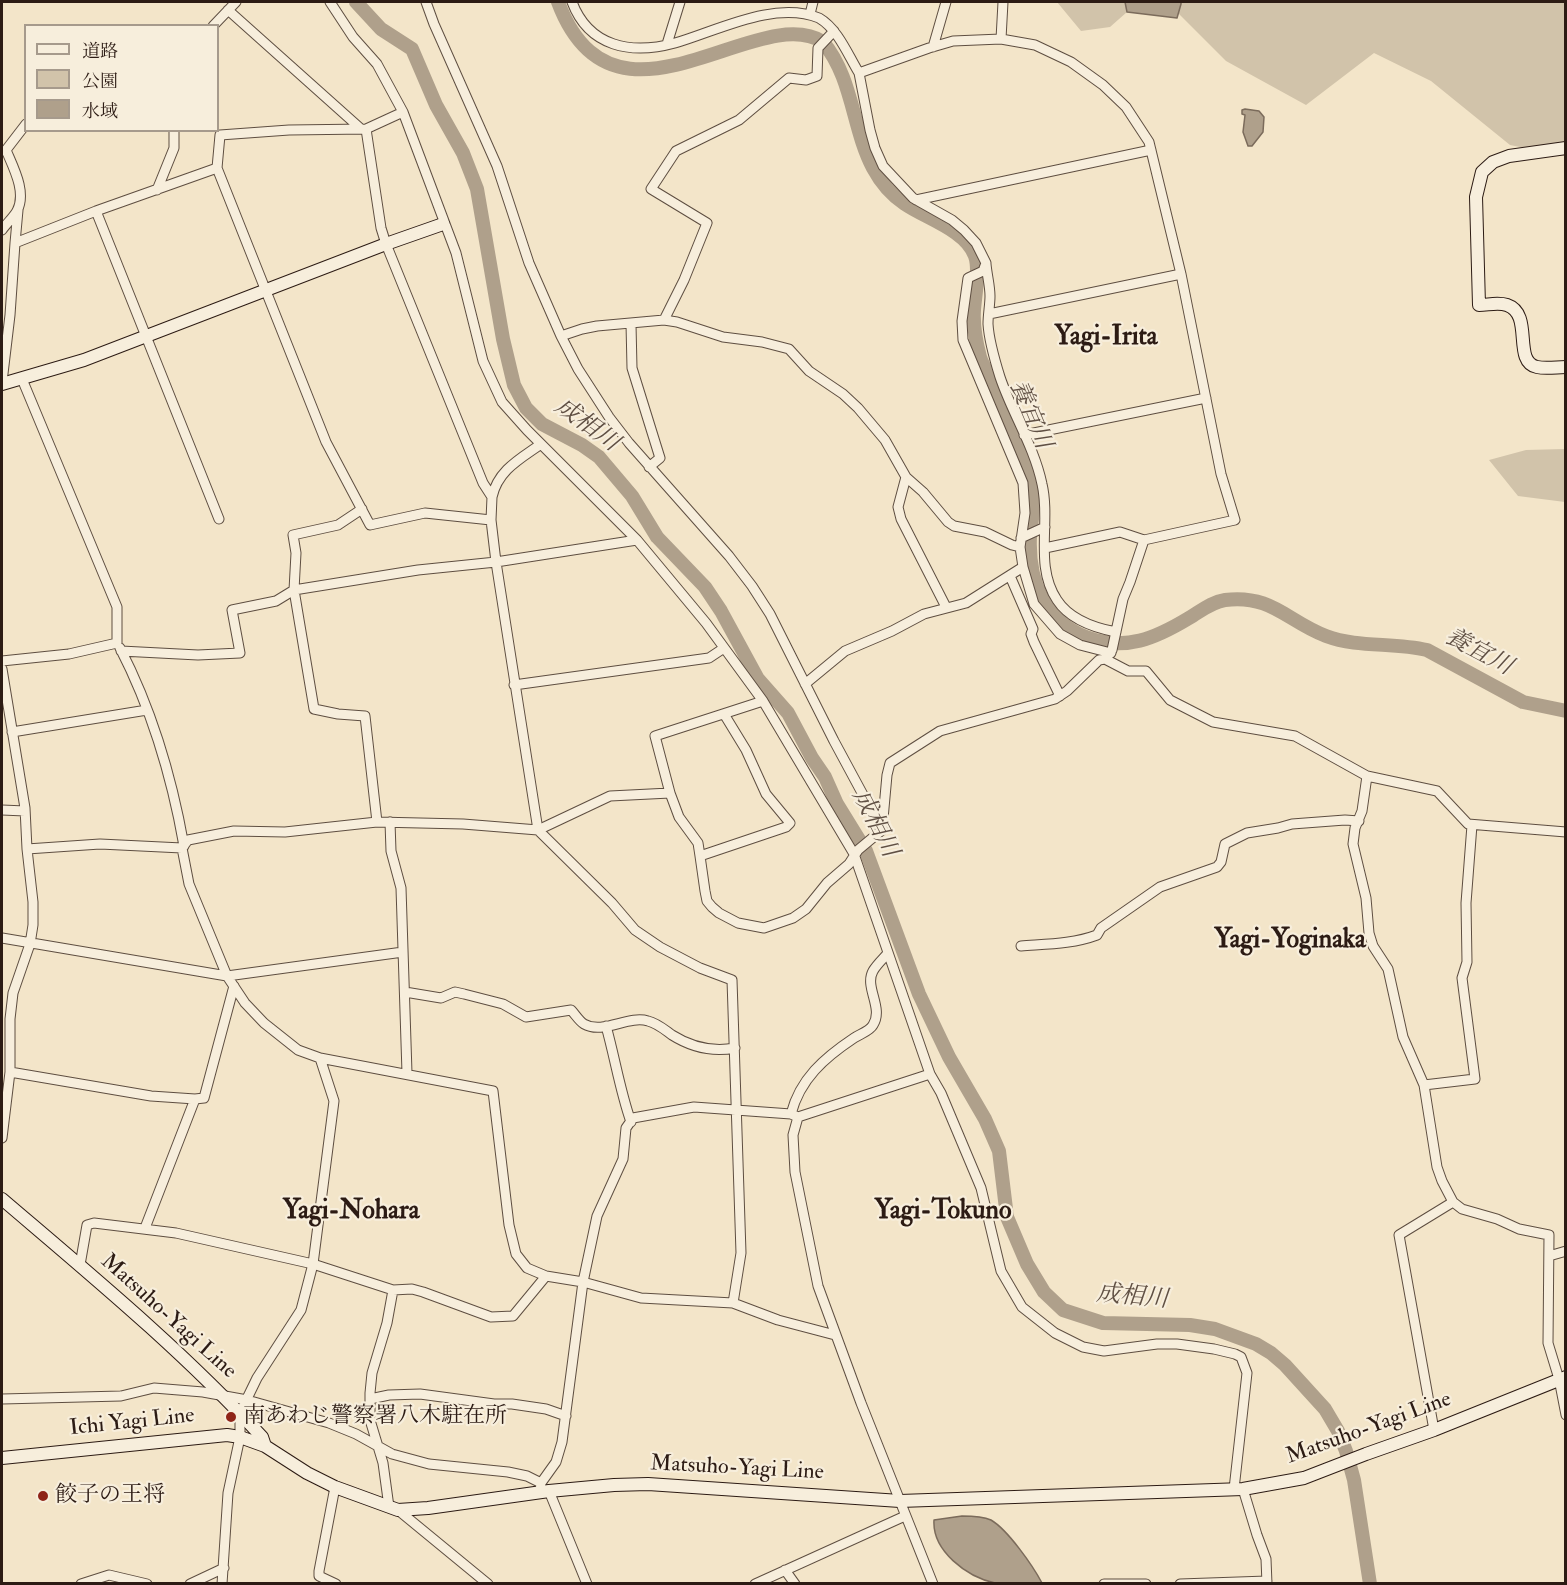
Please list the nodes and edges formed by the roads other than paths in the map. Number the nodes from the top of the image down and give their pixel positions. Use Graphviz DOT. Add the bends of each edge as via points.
graph roads {
  1 [pos="330,2"];
  2 [pos="426,2"];
  3 [pos="572,2"];
  4 [pos="680,2"];
  5 [pos="813,2"];
  6 [pos="946,2"];
  7 [pos="1003,2"];
  8 [pos="231,4"];
  9 [pos="810,14"];
  10 [pos="215,24"];
  11 [pos="834,31"];
  12 [pos="1001,39"];
  13 [pos="667,44"];
  14 [pos="933,47"];
  15 [pos="859,73"];
  16 [pos="403,112"];
  17 [pos="24,126"];
  18 [pos="363,128"];
  19 [pos="174,132"];
  20 [pos="1566,148"];
  21 [pos="4,150"];
  22 [pos="1151,150"];
  23 [pos="217,168"];
  24 [pos="157,190"];
  25 [pos="916,200"];
  26 [pos="18,210"];
  27 [pos="96,211"];
  28 [pos="443,224"];
  29 [pos="2,230"];
  30 [pos="15,243"];
  31 [pos="386,244"];
  32 [pos="985,267"];
  33 [pos="1181,274"];
  34 [pos="265,290"];
  35 [pos="2,302"];
  36 [pos="989,314"];
  37 [pos="10,315"];
  38 [pos="664,321"];
  39 [pos="631,324"];
  40 [pos="146,336"];
  41 [pos="561,336"];
  42 [pos="1566,366"];
  43 [pos="22,379"];
  44 [pos="2,383"];
  45 [pos="1206,398"];
  46 [pos="1024,435"];
  47 [pos="541,444"];
  48 [pos="649,466"];
  49 [pos="906,477"];
  50 [pos="492,497"];
  51 [pos="362,509"];
  52 [pos="219,519"];
  53 [pos="491,520"];
  54 [pos="1045,527"];
  55 [pos="637,540"];
  56 [pos="1022,540"];
  57 [pos="1144,540"];
  58 [pos="1044,548"];
  59 [pos="496,562"];
  60 [pos="1023,567"];
  61 [pos="1010,576"];
  62 [pos="294,590"];
  63 [pos="946,608"];
  64 [pos="1116,632"];
  65 [pos="119,647"];
  66 [pos="724,648"];
  67 [pos="1109,654"];
  68 [pos="2,660"];
  69 [pos="2,669"];
  70 [pos="805,684"];
  71 [pos="514,685"];
  72 [pos="1060,696"];
  73 [pos="763,701"];
  74 [pos="147,710"];
  75 [pos="724,714"];
  76 [pos="12,732"];
  77 [pos="1367,776"];
  78 [pos="670,793"];
  79 [pos="2,810"];
  80 [pos="25,811"];
  81 [pos="1359,821"];
  82 [pos="377,822"];
  83 [pos="390,822"];
  84 [pos="1472,825"];
  85 [pos="538,830"];
  86 [pos="1566,832"];
  87 [pos="879,833"];
  88 [pos="183,847"];
  89 [pos="27,849"];
  90 [pos="856,852"];
  91 [pos="700,856"];
  92 [pos="2,938"];
  93 [pos="30,944"];
  94 [pos="1021,946"];
  95 [pos="403,952"];
  96 [pos="888,953"];
  97 [pos="227,976"];
  98 [pos="234,986"];
  99 [pos="405,992"];
  100 [pos="606,1026"];
  101 [pos="735,1048"];
  102 [pos="320,1058"];
  103 [pos="10,1072"];
  104 [pos="407,1073"];
  105 [pos="930,1074"];
  106 [pos="1424,1085"];
  107 [pos="195,1099"];
  108 [pos="737,1110"];
  109 [pos="794,1116"];
  110 [pos="631,1122"];
  111 [pos="2,1138"];
  112 [pos="2,1199"];
  113 [pos="1453,1202"];
  114 [pos="144,1228"];
  115 [pos="1566,1251"];
  116 [pos="1549,1256"];
  117 [pos="313,1264"];
  118 [pos="80,1265"];
  119 [pos="546,1276"];
  120 [pos="583,1282"];
  121 [pos="393,1290"];
  122 [pos="733,1304"];
  123 [pos="835,1335"];
  124 [pos="1563,1379"];
  125 [pos="226,1398"];
  126 [pos="370,1399"];
  127 [pos="2,1400"];
  128 [pos="247,1400"];
  129 [pos="240,1413"];
  130 [pos="1566,1415"];
  131 [pos="566,1416"];
  132 [pos="1434,1430"];
  133 [pos="240,1437"];
  134 [pos="265,1446"];
  135 [pos="377,1446"];
  136 [pos="2,1458"];
  137 [pos="336,1487"];
  138 [pos="543,1489"];
  139 [pos="1239,1489"];
  140 [pos="900,1501"];
  141 [pos="393,1509"];
  142 [pos="905,1516"];
  143 [pos="224,1568"];
  144 [pos="786,1570"];
  145 [pos="476,1579"];
  146 [pos="1267,1582"];
  147 [pos="81,1584"];
  148 [pos="147,1584"];
  149 [pos="190,1584"];
  150 [pos="222,1584"];
  151 [pos="336,1584"];
  152 [pos="488,1584"];
  153 [pos="587,1584"];
  154 [pos="755,1584"];
  155 [pos="795,1584"];
  156 [pos="933,1584"];
  157 [pos="1104,1584"];
  158 [pos="1146,1584"];
  159 [pos="1180,1584"];
  1 -- 16 [label="street" via="377,64"];
  2 -- 41 [label="street" via="497,166 529,263"];
  3 -- 13 [label="street" via="582,22 616,46"];
  4 -- 13 [label="street"];
  5 -- 9 [label="street"];
  6 -- 14 [label="street"];
  7 -- 12 [label="street"];
  8 -- 10 [label="street"];
  8 -- 18 [label="street"];
  9 -- 11 [label="street"];
  9 -- 13 [label="street" via="786,10 753,14"];
  11 -- 15 [label="street"];
  11 -- 38 [label="street" via="818,48 817,76 806,80 789,78 739,120 676,151 651,189 708,223"];
  12 -- 14 [label="street"];
  12 -- 22 [label="street" via="1053,52 1103,85 1126,107"];
  14 -- 15 [label="street"];
  15 -- 25 [label="street" via="864,107 883,166"];
  16 -- 18 [label="street"];
  16 -- 28 [label="street"];
  17 -- 21 [label="street"];
  18 -- 23 [label="street" via="220,135"];
  18 -- 31 [label="street"];
  19 -- 24 [label="street" via="174,148"];
  20 -- 42 [label="main road" via="1492,162 1482,172 1476,197 1479,305 1508,305 1514,309 1522,324 1524,349 1530,363 1536,367"];
  21 -- 26 [label="street" via="19,186"];
  22 -- 25 [label="street"];
  22 -- 33 [label="street"];
  23 -- 24 [label="street"];
  23 -- 34 [label="street"];
  24 -- 27 [label="street"];
  25 -- 32 [label="street" via="964,230 976,243"];
  26 -- 29 [label="street"];
  26 -- 30 [label="street"];
  27 -- 30 [label="street"];
  27 -- 40 [label="street"];
  28 -- 31 [label="main road"];
  28 -- 47 [label="street" via="456,254 483,361 502,402"];
  30 -- 37 [label="street"];
  31 -- 34 [label="main road"];
  31 -- 50 [label="street"];
  32 -- 36 [label="street"];
  32 -- 56 [label="street" via="968,278 963,340 1023,483"];
  33 -- 36 [label="street"];
  33 -- 45 [label="street"];
  34 -- 40 [label="main road"];
  34 -- 51 [label="street" via="326,442"];
  35 -- 37 [label="street"];
  36 -- 46 [label="street" via="989,334 1000,377"];
  37 -- 44 [label="street"];
  38 -- 39 [label="street"];
  38 -- 49 [label="street" via="789,349 809,371 858,408 885,440"];
  39 -- 41 [label="street" via="582,328"];
  39 -- 48 [label="street" via="632,368 660,458"];
  40 -- 43 [label="main road"];
  40 -- 52 [label="street"];
  41 -- 48 [label="street" via="609,417"];
  43 -- 44 [label="main road"];
  43 -- 65 [label="street" via="117,607"];
  45 -- 46 [label="street"];
  45 -- 57 [label="street" via="1235,520"];
  46 -- 54 [label="street" via="1043,486"];
  47 -- 50 [label="street" via="500,476"];
  47 -- 55 [label="street"];
  48 -- 70 [label="street" via="752,586"];
  49 -- 56 [label="street" via="954,526 985,532 1012,545"];
  49 -- 63 [label="street" via="898,507 901,519"];
  50 -- 53 [label="street"];
  51 -- 53 [label="street" via="370,525 425,513"];
  51 -- 62 [label="street" via="339,525 293,535"];
  53 -- 59 [label="street"];
  54 -- 56 [label="street"];
  54 -- 58 [label="street"];
  55 -- 59 [label="street"];
  55 -- 66 [label="street"];
  56 -- 60 [label="street"];
  57 -- 58 [label="street" via="1120,532"];
  57 -- 64 [label="street" via="1122,599"];
  58 -- 64 [label="street" via="1046,569 1058,602 1080,620"];
  59 -- 62 [label="street"];
  59 -- 71 [label="street"];
  60 -- 61 [label="street"];
  60 -- 67 [label="street" via="1034,604 1052,627 1080,645"];
  61 -- 63 [label="street" via="966,603"];
  61 -- 72 [label="street" via="1033,629 1034,642"];
  62 -- 65 [label="street" via="276,601 232,610 240,653 198,655"];
  62 -- 82 [label="street" via="314,709 365,716"];
  63 -- 70 [label="street" via="924,614 845,651"];
  64 -- 67 [label="street"];
  65 -- 68 [label="street"];
  65 -- 74 [label="street"];
  66 -- 71 [label="street" via="709,658"];
  66 -- 73 [label="street"];
  67 -- 72 [label="street"];
  67 -- 77 [label="street" via="1128,671 1146,671 1170,700 1213,722 1295,736"];
  69 -- 76 [label="street"];
  70 -- 87 [label="street"];
  71 -- 85 [label="street"];
  72 -- 87 [label="street" via="940,731 890,763"];
  73 -- 75 [label="street"];
  73 -- 90 [label="street"];
  74 -- 76 [label="street"];
  74 -- 88 [label="street" via="169,776"];
  75 -- 78 [label="street" via="655,736"];
  75 -- 91 [label="street" via="766,795 790,823"];
  76 -- 80 [label="street"];
  77 -- 81 [label="street"];
  77 -- 84 [label="street" via="1437,791"];
  78 -- 85 [label="street" via="610,796"];
  78 -- 91 [label="street" via="679,817 698,843"];
  79 -- 80 [label="street"];
  80 -- 89 [label="street"];
  81 -- 94 [label="street" via="1292,824 1247,833 1225,844 1217,867 1160,887 1101,928 1097,935"];
  81 -- 106 [label="street" via="1353,844 1366,898 1369,933 1388,969 1403,1037"];
  82 -- 83 [label="street"];
  82 -- 88 [label="street" via="285,832 234,831 188,840"];
  83 -- 85 [label="street"];
  83 -- 95 [label="street" via="401,888"];
  84 -- 86 [label="street"];
  84 -- 106 [label="street" via="1466,903 1467,962 1462,978 1475,1079"];
  85 -- 101 [label="street" via="635,930 700,968 732,980"];
  87 -- 90 [label="street"];
  88 -- 89 [label="street" via="100,844"];
  88 -- 97 [label="street" via="189,884"];
  89 -- 93 [label="street" via="33,897"];
  90 -- 91 [label="street" via="806,909 764,928 738,923 711,907"];
  90 -- 96 [label="street"];
  92 -- 93 [label="street"];
  93 -- 97 [label="street"];
  93 -- 103 [label="street" via="13,993"];
  95 -- 97 [label="street"];
  95 -- 99 [label="street"];
  96 -- 105 [label="street"];
  96 -- 109 [label="street" via="871,979 877,1014 873,1026 824,1060 808,1077 797,1093"];
  97 -- 98 [label="street"];
  98 -- 102 [label="street" via="264,1023 298,1050"];
  98 -- 107 [label="street" via="204,1098"];
  99 -- 100 [label="street" via="441,998 464,994 503,1004 526,1017 572,1010 582,1023"];
  99 -- 104 [label="street"];
  100 -- 101 [label="street" via="647,1020 696,1046"];
  100 -- 110 [label="street"];
  101 -- 108 [label="street"];
  102 -- 104 [label="street"];
  102 -- 117 [label="street" via="334,1101"];
  103 -- 107 [label="street" via="151,1096"];
  103 -- 111 [label="street"];
  104 -- 119 [label="street" via="493,1091 516,1254 527,1268"];
  105 -- 109 [label="street"];
  105 -- 139 [label="street" via="981,1188 1001,1271 1022,1307 1055,1333 1083,1347 1104,1351 1177,1344 1241,1357 1247,1373"];
  106 -- 113 [label="street" via="1437,1167"];
  107 -- 114 [label="street"];
  108 -- 109 [label="street"];
  108 -- 110 [label="street" via="694,1107 633,1118"];
  108 -- 122 [label="street" via="741,1253"];
  109 -- 123 [label="street" via="795,1172 818,1286"];
  110 -- 120 [label="street" via="626,1128 623,1159 597,1216"];
  112 -- 118 [label="main road, Matsuho-Yagi Line"];
  113 -- 116 [label="street" via="1462,1209 1519,1229 1549,1235"];
  113 -- 132 [label="street" via="1399,1236"];
  114 -- 117 [label="street"];
  114 -- 118 [label="street" via="87,1225"];
  115 -- 116 [label="street"];
  116 -- 124 [label="street" via="1548,1343"];
  117 -- 121 [label="street"];
  117 -- 128 [label="street" via="301,1310"];
  118 -- 125 [label="main road, Matsuho-Yagi Line"];
  119 -- 120 [label="street"];
  119 -- 121 [label="street" via="513,1316 491,1317 423,1292"];
  120 -- 122 [label="street" via="641,1298"];
  120 -- 131 [label="street"];
  121 -- 126 [label="street" via="372,1373"];
  122 -- 123 [label="street"];
  123 -- 140 [label="street"];
  124 -- 130 [label="street"];
  124 -- 132 [label="main road, Matsuho-Yagi Line"];
  125 -- 127 [label="street" via="154,1388 121,1396"];
  125 -- 128 [label="street"];
  125 -- 129 [label="main road, Matsuho-Yagi Line"];
  126 -- 131 [label="street" via="420,1394 546,1409"];
  126 -- 135 [label="street" via="370,1420"];
  128 -- 129 [label="street"];
  128 -- 135 [label="street" via="329,1423"];
  129 -- 133 [label="street"];
  129 -- 134 [label="main road, Matsuho-Yagi Line" via="262,1437"];
  131 -- 138 [label="street" via="556,1462"];
  132 -- 139 [label="main road, Matsuho-Yagi Line" via="1304,1478"];
  133 -- 134 [label="main road, Ichi Yagi Line"];
  133 -- 136 [label="main road, Ichi Yagi Line" via="191,1438"];
  133 -- 143 [label="street" via="228,1493"];
  134 -- 137 [label="main road, Matsuho-Yagi Line"];
  135 -- 138 [label="street" via="429,1464 527,1476"];
  135 -- 141 [label="street"];
  137 -- 141 [label="main road, Matsuho-Yagi Line"];
  137 -- 151 [label="street" via="319,1576"];
  138 -- 140 [label="main road, Matsuho-Yagi Line" via="668,1484"];
  138 -- 141 [label="main road, Matsuho-Yagi Line" via="428,1508"];
  138 -- 153 [label="street"];
  139 -- 140 [label="main road, Matsuho-Yagi Line"];
  139 -- 146 [label="street" via="1266,1559"];
  140 -- 142 [label="street"];
  141 -- 145 [label="street"];
  142 -- 144 [label="street"];
  142 -- 156 [label="street"];
  143 -- 149 [label="street"];
  143 -- 150 [label="street"];
  144 -- 154 [label="street"];
  144 -- 155 [label="street"];
  145 -- 152 [label="street"];
  146 -- 159 [label="street"];
  147 -- 148 [label="street" via="110,1575"];
  157 -- 158 [label="street"];
}
